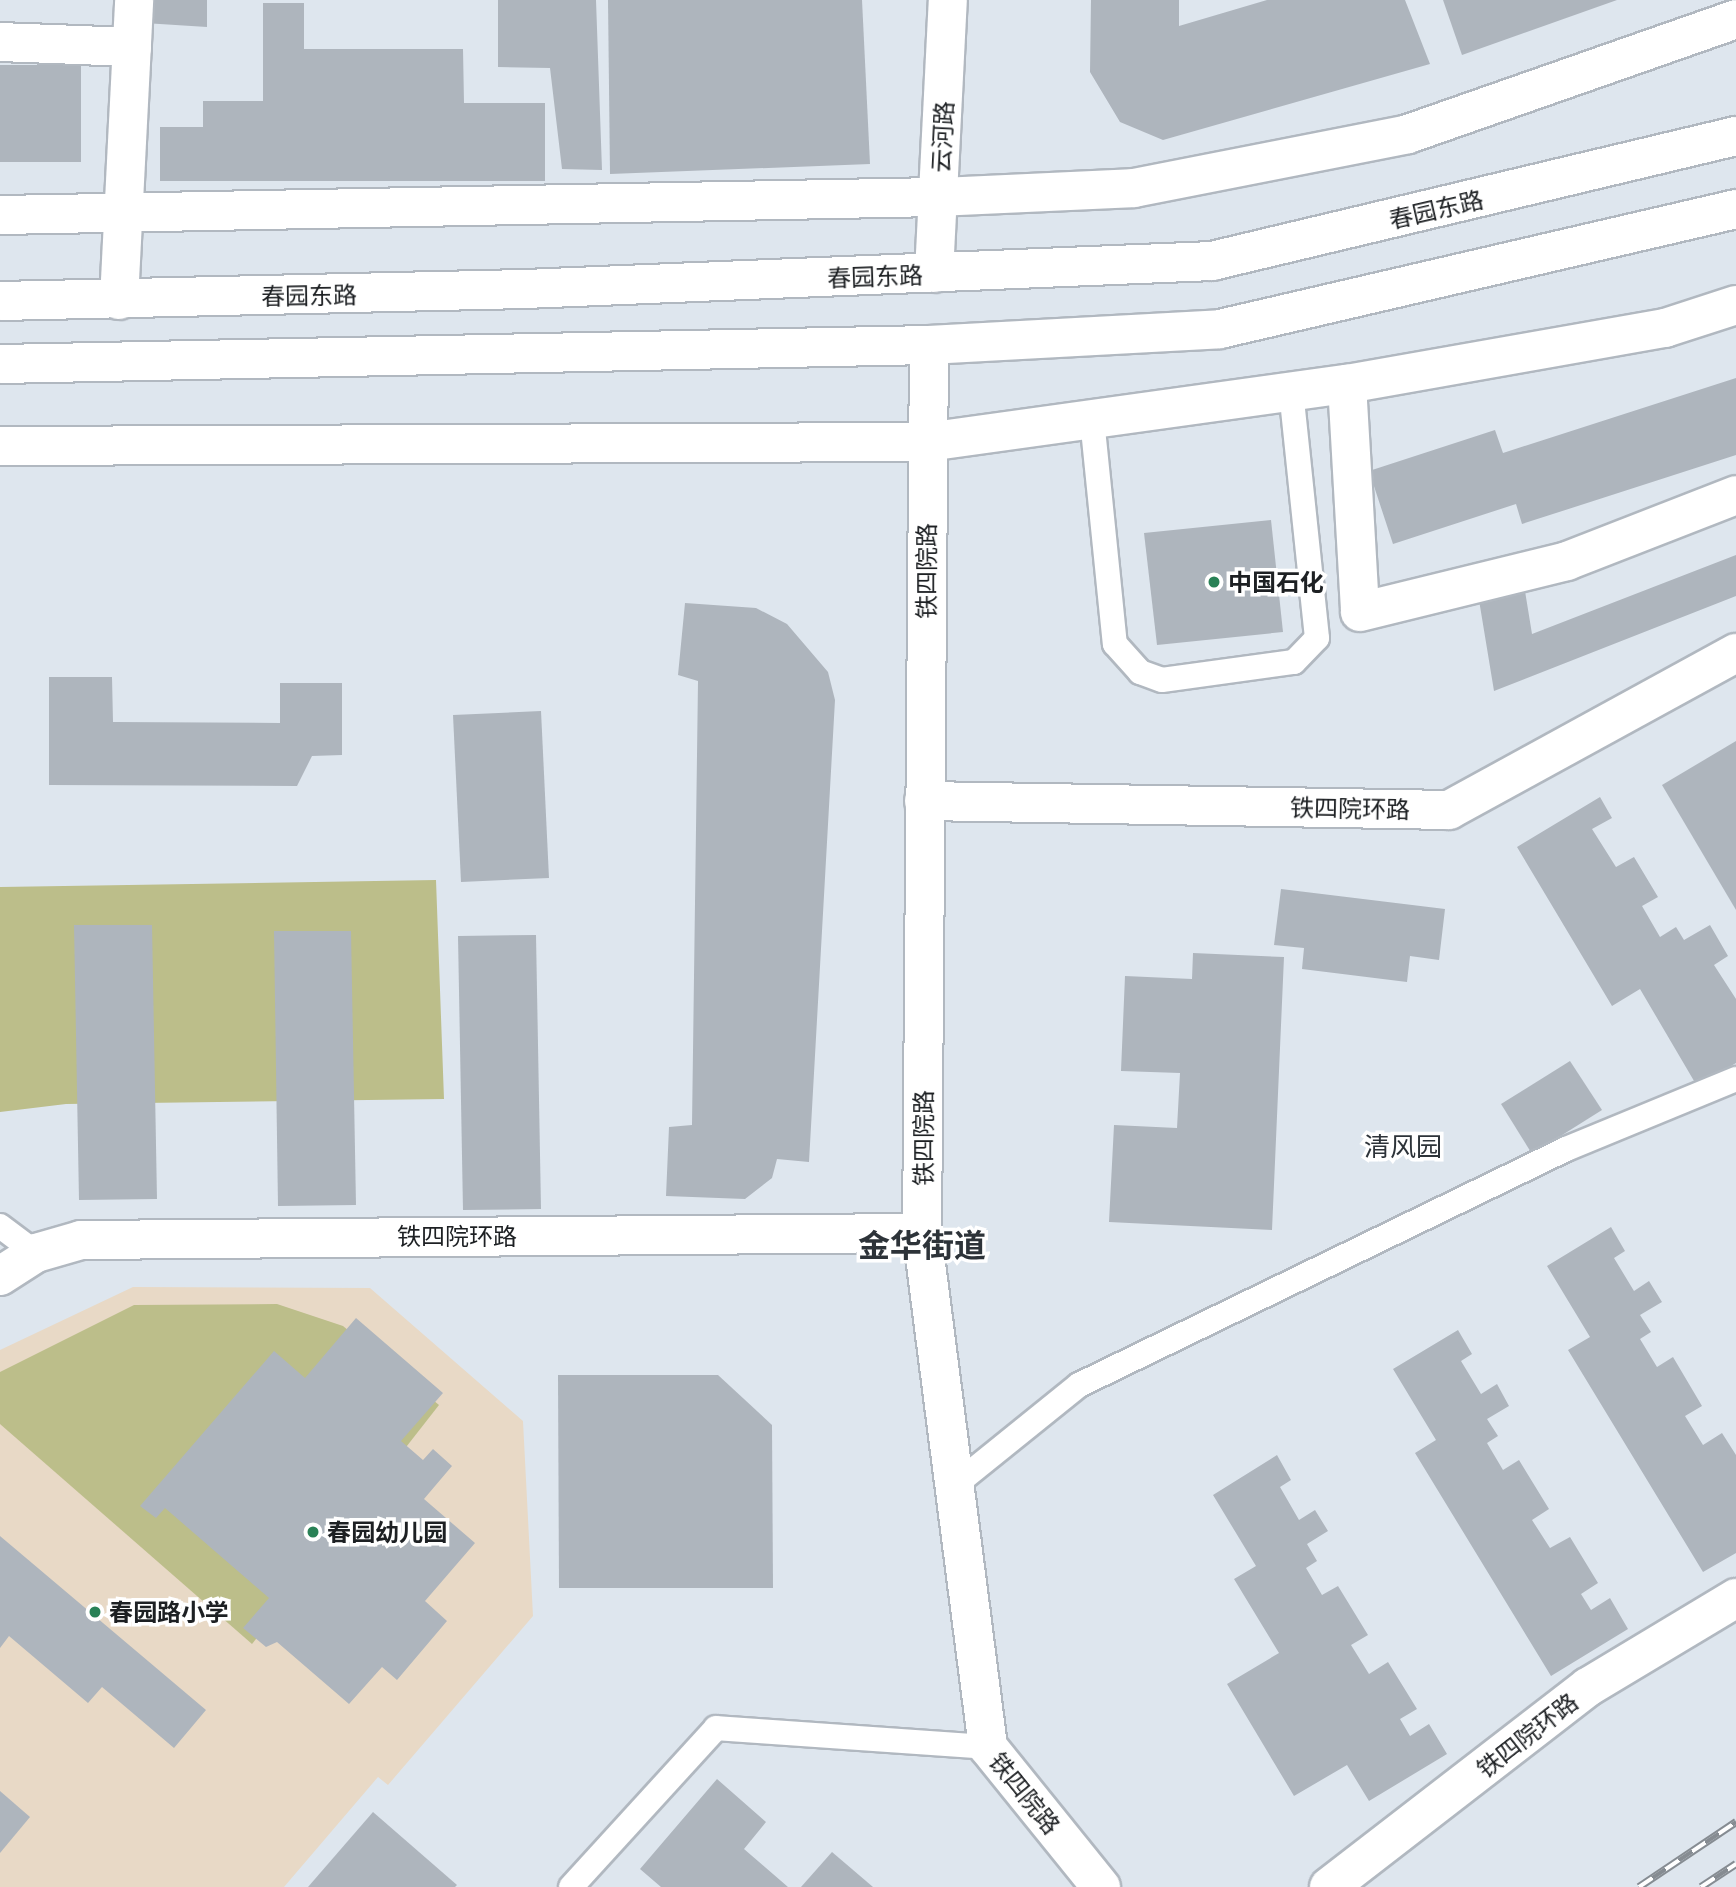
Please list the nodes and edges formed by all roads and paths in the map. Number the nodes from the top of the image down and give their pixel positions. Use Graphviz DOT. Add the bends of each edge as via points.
graph roads {
  1 [pos="134,0"];
  2 [pos="948,0"];
  3 [pos="1736,19"];
  4 [pos="0,42"];
  5 [pos="132,47"];
  6 [pos="1736,136"];
  7 [pos="939,197"];
  8 [pos="1736,209"];
  9 [pos="0,215"];
  10 [pos="124,217"];
  11 [pos="934,274"];
  12 [pos="119,300"];
  13 [pos="0,301"];
  14 [pos="1736,305"];
  15 [pos="929,345"];
  16 [pos="0,364"];
  17 [pos="1347,384"];
  18 [pos="1291,391"];
  19 [pos="1092,419"];
  20 [pos="927,442"];
  21 [pos="0,446"];
  22 [pos="1736,495"];
  23 [pos="1736,653"];
  24 [pos="924,801"];
  25 [pos="1736,1079"];
  26 [pos="0,1226"];
  27 [pos="922,1233"];
  28 [pos="36,1252"];
  29 [pos="0,1276"];
  30 [pos="955,1485"];
  31 [pos="1736,1598"];
  32 [pos="988,1747"];
  33 [pos="571,1887"];
  34 [pos="1101,1887"];
  35 [pos="1329,1887"];
  1 -- 5 [label="street"];
  2 -- 7 [label="street, 云河路"];
  3 -- 7 [label="street" via="1408,134 1135,188"];
  4 -- 5 [label="street"];
  5 -- 10 [label="street"];
  6 -- 11 [label="street, 春园东路" via="1212,261"];
  7 -- 10 [label="street"];
  7 -- 11 [label="street, 云河路"];
  8 -- 15 [label="street" via="1220,329"];
  9 -- 10 [label="street"];
  10 -- 12 [label="street"];
  11 -- 12 [label="street, 春园东路"];
  12 -- 13 [label="street, 春园东路"];
  14 -- 17 [label="street" via="1665,328"];
  15 -- 16 [label="street"];
  15 -- 20 [label="street, 铁四院路"];
  17 -- 18 [label="street"];
  17 -- 22 [label="street" via="1360,612 1567,561"];
  18 -- 19 [label="street"];
  18 -- 19 [label="lane" via="1317,638 1294,662 1162,680 1140,672 1115,645"];
  19 -- 20 [label="street"];
  20 -- 21 [label="street"];
  20 -- 24 [label="street, 铁四院路"];
  23 -- 24 [label="street, 铁四院环路" via="1449,810"];
  24 -- 27 [label="street, 铁四院路"];
  25 -- 30 [label="lane" via="1566,1150 1079,1385"];
  26 -- 28 [label="lane"];
  27 -- 28 [label="street, 铁四院环路" via="81,1240"];
  27 -- 30 [label="street, 铁四院路"];
  28 -- 29 [label="street, 铁四院环路"];
  30 -- 32 [label="street, 铁四院路"];
  31 -- 35 [label="street, 铁四院环路" via="1588,1687"];
  32 -- 33 [label="lane" via="716,1728"];
  32 -- 34 [label="street, 铁四院路"];
}
